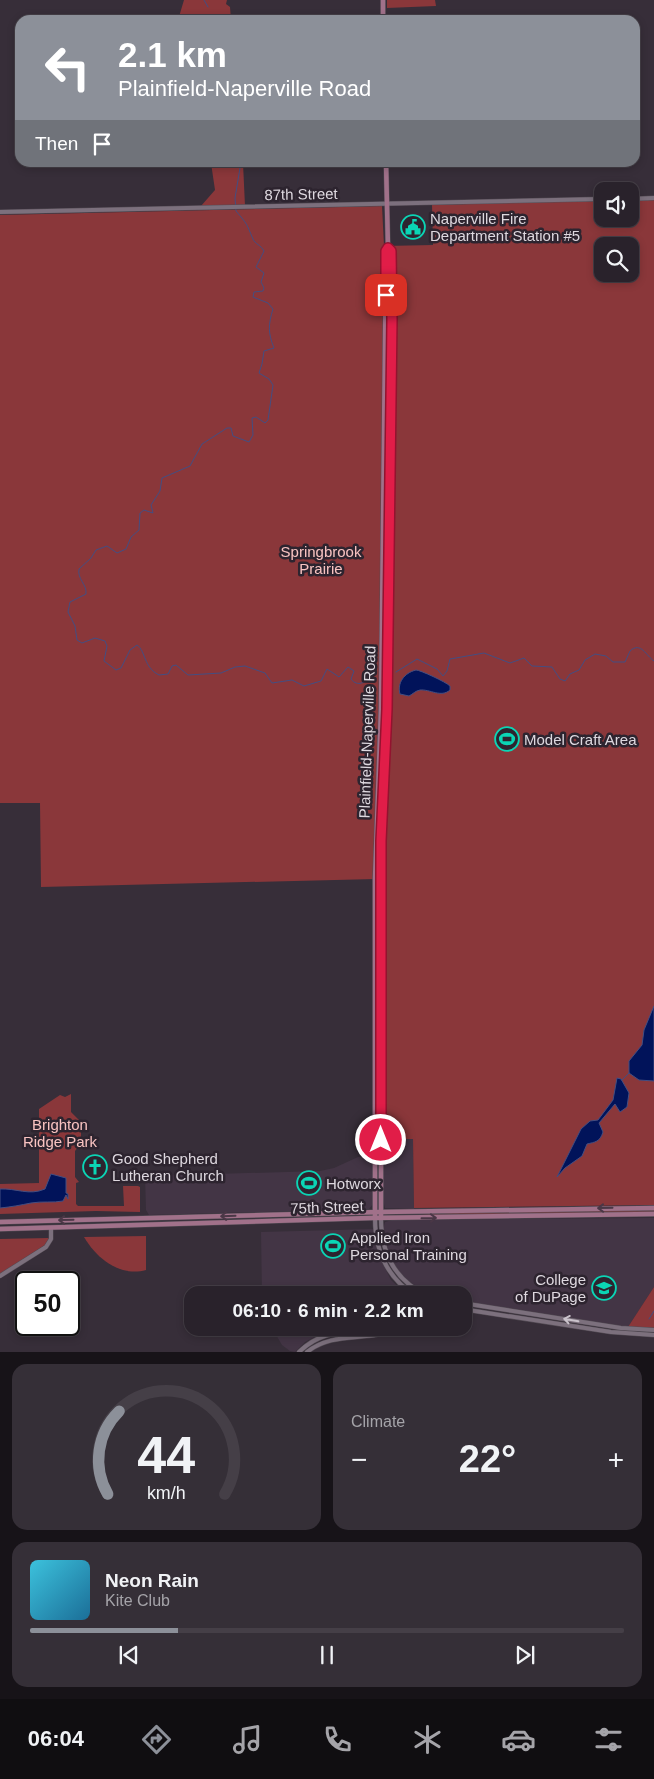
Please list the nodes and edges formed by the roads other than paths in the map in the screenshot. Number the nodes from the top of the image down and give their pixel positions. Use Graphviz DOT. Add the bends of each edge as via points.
graph roads {
  1 [pos="383,0"];
  2 [pos="383,15"];
  3 [pos="386,167"];
  4 [pos="654,198"];
  5 [pos="594,199"];
  6 [pos="639,199"];
  7 [pos="387,204"];
  8 [pos="0,212"];
  9 [pos="654,1208"];
  10 [pos="378,1212"];
  11 [pos="654,1214"];
  12 [pos="143,1218"];
  13 [pos="378,1218"];
  14 [pos="0,1222"];
  15 [pos="134,1225"];
  16 [pos="51,1228"];
  17 [pos="0,1229"];
  18 [pos="0,1276"];
  19 [pos="402,1286"];
  20 [pos="412,1286"];
  21 [pos="472,1305"];
  22 [pos="472,1310"];
  23 [pos="654,1330"];
  24 [pos="654,1335"];
  25 [pos="324,1336"];
  26 [pos="351,1336"];
  27 [pos="299,1352"];
  28 [pos="307,1352"];
  1 -- 2 [label="main road"];
  3 -- 7 [label="main road, Plainfield-Naperville Road"];
  4 -- 6 [label="street"];
  5 -- 7 [label="street, 87th Street"];
  7 -- 8 [label="street, 87th Street"];
  7 -- 10 [label="main road, Plainfield-Naperville Road" via="382,708 375,841"];
  9 -- 10 [label="main road, 75th Street, one-way"];
  10 -- 12 [label="main road, 75th Street, one-way"];
  10 -- 13 [label="main road, Plainfield-Naperville Road"];
  13 -- 11 [label="main road, 75th Street, one-way"];
  12 -- 14 [label="main road, 75th Street, one-way"];
  12 -- 15 [label="main road"];
  13 -- 15 [label="main road, 75th Street"];
  13 -- 19 [label="street" via="377,1243 384,1263"];
  13 -- 20 [label="street" via="390,1263"];
  15 -- 16 [label="main road, 75th Street"];
  16 -- 17 [label="main road, 75th Street"];
  16 -- 18 [label="street" via="46,1247"];
  23 -- 21 [label="street, one-way" via="612,1327"];
  22 -- 24 [label="street" via="611,1332"];
  25 -- 27 [label="street"];
  26 -- 28 [label="street" via="322,1342"];
}
